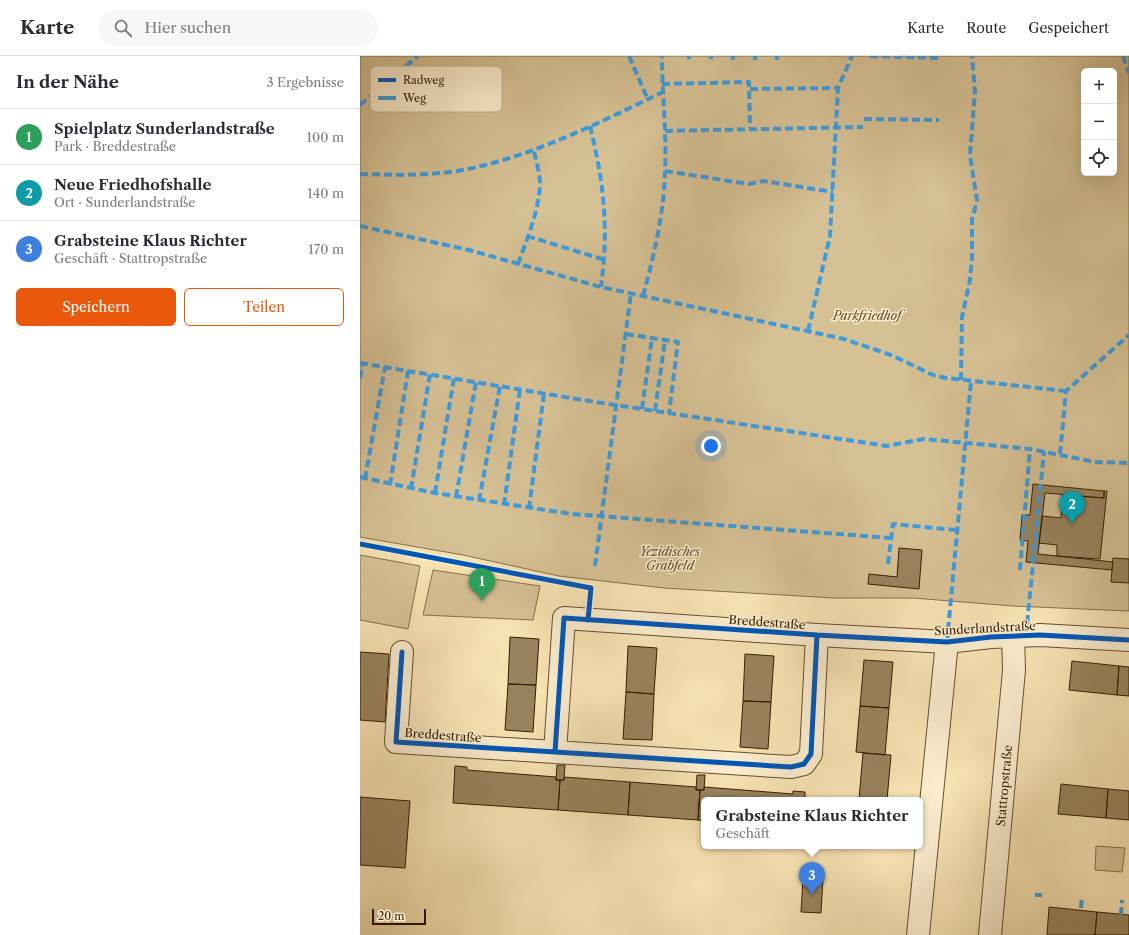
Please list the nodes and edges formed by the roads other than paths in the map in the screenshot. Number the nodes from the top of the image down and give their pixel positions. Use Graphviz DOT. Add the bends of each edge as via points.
graph roads {
  1 [pos="817,635"];
  2 [pos="1013,636"];
  3 [pos="1129,640"];
  4 [pos="946,642"];
  5 [pos="402,652"];
  6 [pos="555,752"];
  7 [pos="918,935"];
  8 [pos="990,935"];
  1 -- 4 [label="street, Sunderlandstraße"];
  1 -- 6 [label="street, Breddestraße" via="811,754 804,764 792,767"];
  1 -- 6 [label="street, Breddestraße" via="564,618"];
  2 -- 3 [label="street, Sunderlandstraße" via="1058,635"];
  2 -- 4 [label="street, Sunderlandstraße"];
  2 -- 8 [label="street, Stattropstraße" via="1014,670"];
  4 -- 7 [label="street"];
  5 -- 6 [label="street, Breddestraße" via="396,742"];
}
